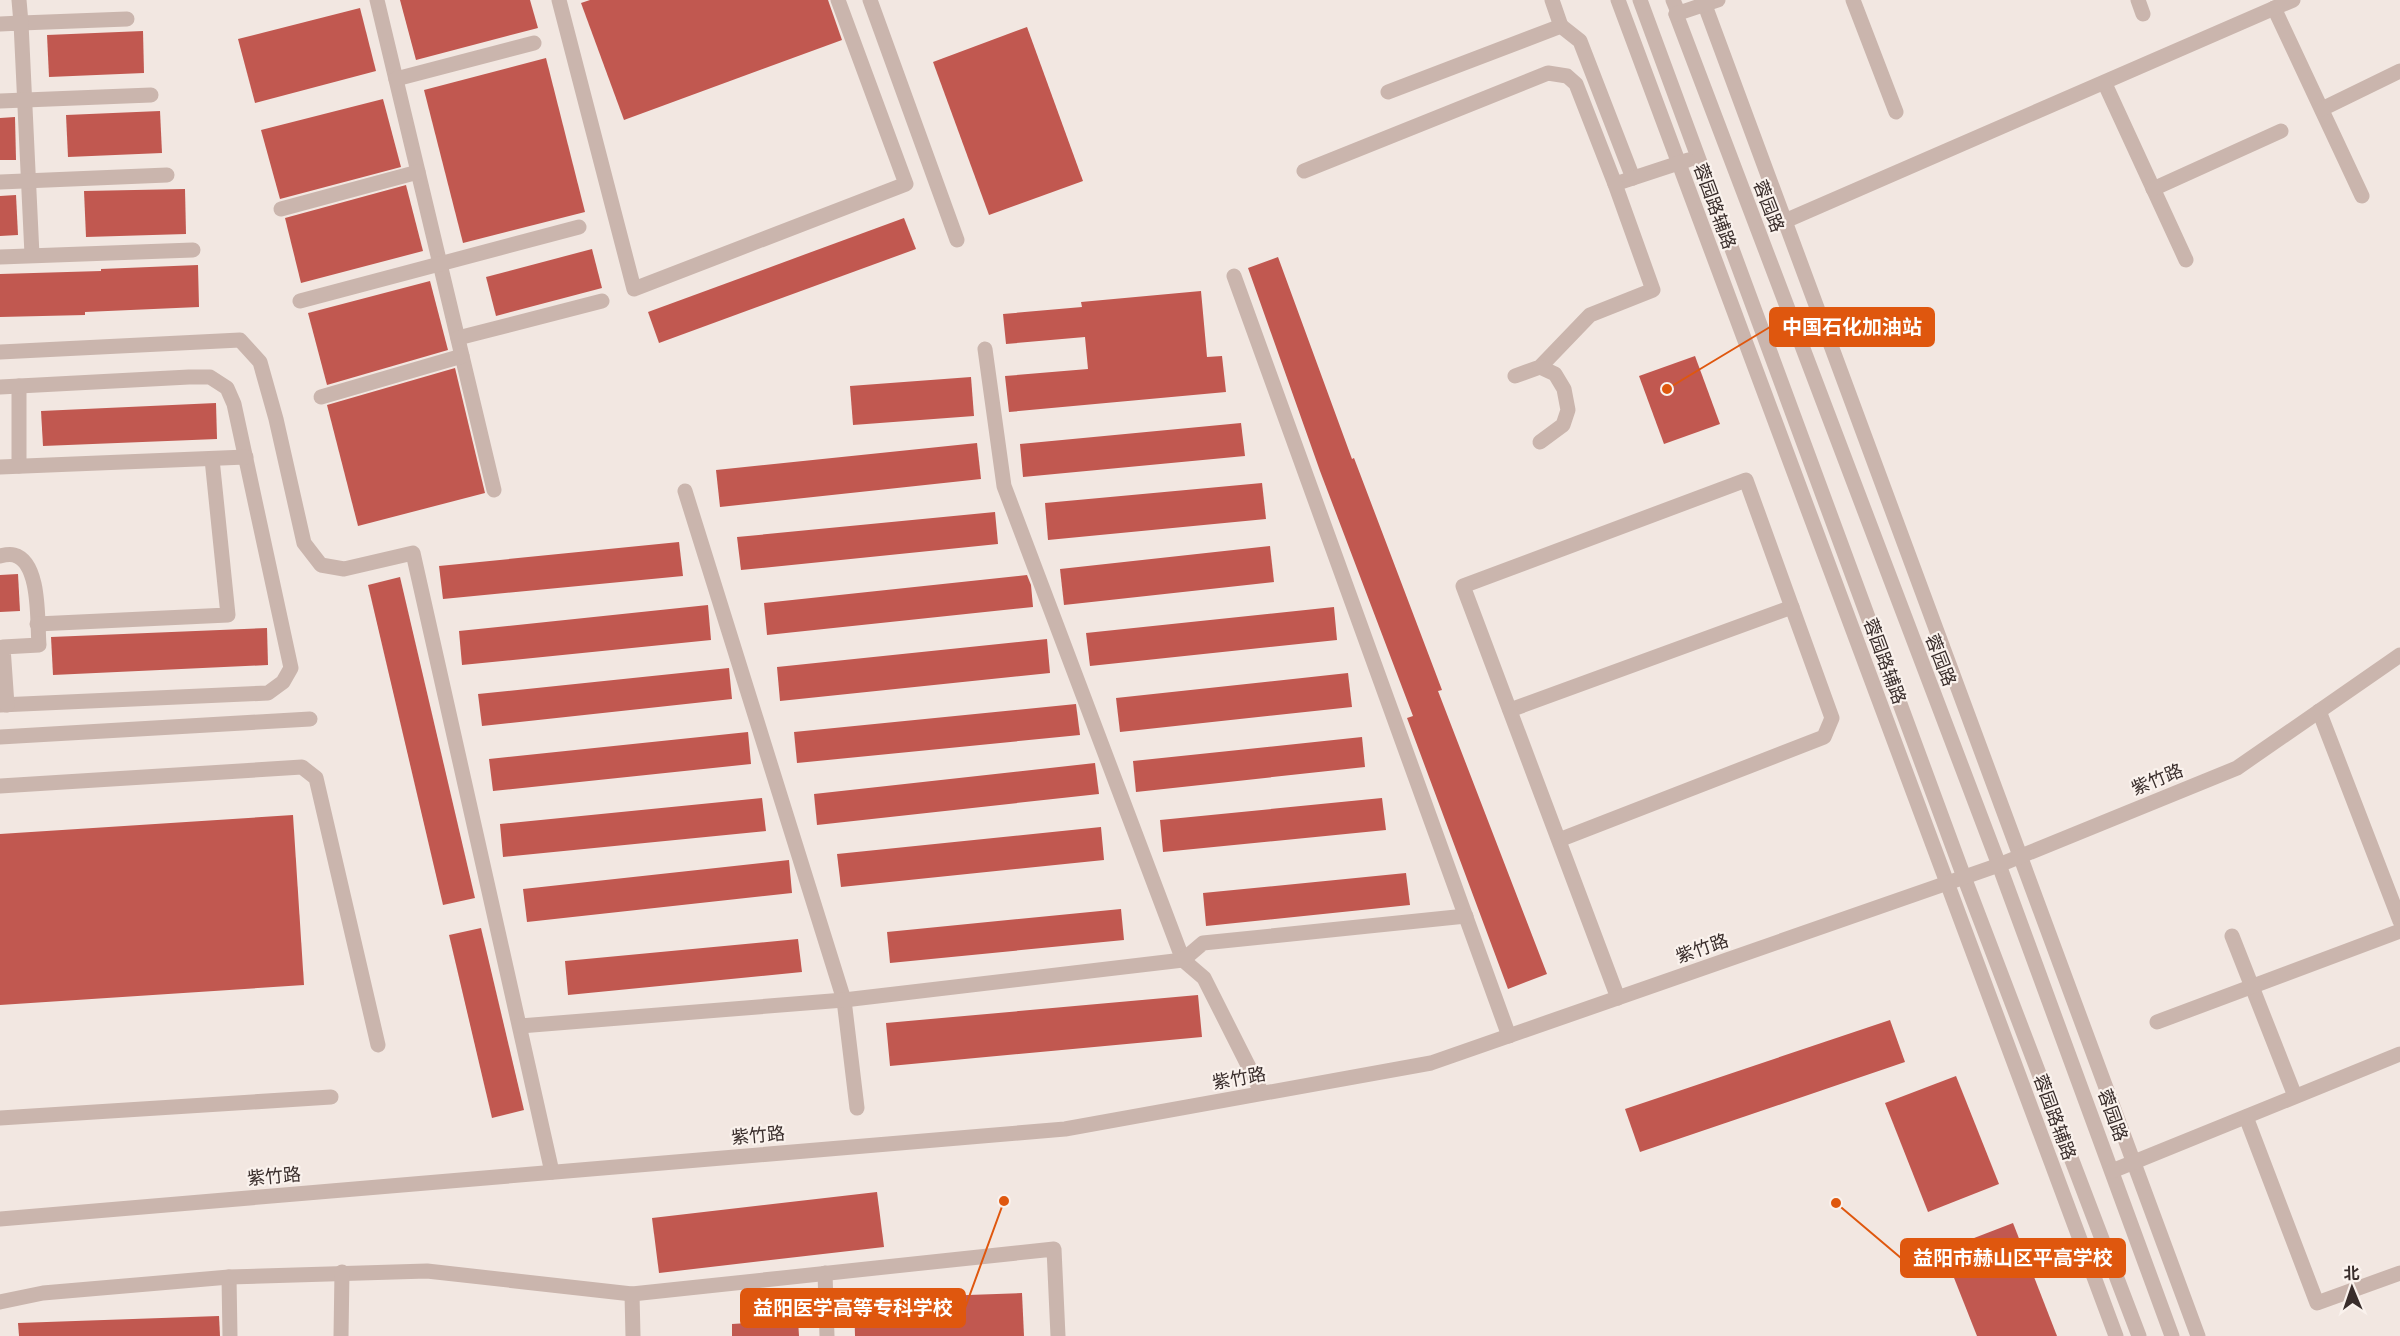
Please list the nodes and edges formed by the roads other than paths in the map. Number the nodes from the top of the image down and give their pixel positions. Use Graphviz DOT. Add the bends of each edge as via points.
graph roads {
  1 [pos="19,0"];
  2 [pos="377,0"];
  3 [pos="559,0"];
  4 [pos="838,0"];
  5 [pos="870,0"];
  6 [pos="1552,0"];
  7 [pos="1618,0"];
  8 [pos="1640,0"];
  9 [pos="1853,0"];
  10 [pos="2293,0"];
  11 [pos="1709,2"];
  12 [pos="1675,7"];
  13 [pos="2274,8"];
  14 [pos="127,19"];
  15 [pos="21,23"];
  16 [pos="0,24"];
  17 [pos="1561,26"];
  18 [pos="534,43"];
  19 [pos="2400,71"];
  20 [pos="396,79"];
  21 [pos="2105,84"];
  22 [pos="1388,92"];
  23 [pos="151,95"];
  24 [pos="25,100"];
  25 [pos="0,101"];
  26 [pos="2322,109"];
  27 [pos="1896,112"];
  28 [pos="2281,131"];
  29 [pos="1700,157"];
  30 [pos="1678,162"];
  31 [pos="1304,171"];
  32 [pos="418,172"];
  33 [pos="166,175"];
  34 [pos="1633,178"];
  35 [pos="29,181"];
  36 [pos="0,182"];
  37 [pos="1615,184"];
  38 [pos="2153,189"];
  39 [pos="2362,196"];
  40 [pos="281,208"];
  41 [pos="1785,221"];
  42 [pos="579,227"];
  43 [pos="957,240"];
  44 [pos="193,250"];
  45 [pos="32,255"];
  46 [pos="0,257"];
  47 [pos="2186,260"];
  48 [pos="440,265"];
  49 [pos="1234,276"];
  50 [pos="602,300"];
  51 [pos="300,302"];
  52 [pos="458,338"];
  53 [pos="985,349"];
  54 [pos="0,352"];
  55 [pos="462,356"];
  56 [pos="1540,367"];
  57 [pos="1515,376"];
  58 [pos="19,386"];
  59 [pos="0,387"];
  60 [pos="321,397"];
  61 [pos="1540,442"];
  62 [pos="246,457"];
  63 [pos="212,459"];
  64 [pos="19,466"];
  65 [pos="0,467"];
  66 [pos="494,490"];
  67 [pos="685,491"];
  68 [pos="0,556"];
  69 [pos="1792,607"];
  70 [pos="37,624"];
  71 [pos="1,646"];
  72 [pos="2400,655"];
  73 [pos="4,705"];
  74 [pos="1510,710"];
  75 [pos="2319,711"];
  76 [pos="310,719"];
  77 [pos="0,737"];
  78 [pos="0,786"];
  79 [pos="1559,840"];
  80 [pos="2019,856"];
  81 [pos="1998,865"];
  82 [pos="1964,877"];
  83 [pos="1947,883"];
  84 [pos="1466,916"];
  85 [pos="2400,921"];
  86 [pos="2400,931"];
  87 [pos="2232,936"];
  88 [pos="1183,960"];
  89 [pos="2251,987"];
  90 [pos="1618,998"];
  91 [pos="844,999"];
  92 [pos="2157,1022"];
  93 [pos="520,1026"];
  94 [pos="1509,1036"];
  95 [pos="378,1045"];
  96 [pos="2400,1054"];
  97 [pos="1262,1093"];
  98 [pos="2295,1096"];
  99 [pos="331,1097"];
  100 [pos="857,1108"];
  101 [pos="2246,1117"];
  102 [pos="0,1118"];
  103 [pos="2134,1162"];
  104 [pos="2112,1171"];
  105 [pos="552,1172"];
  106 [pos="0,1220"];
  107 [pos="342,1272"];
  108 [pos="825,1273"];
  109 [pos="2400,1273"];
  110 [pos="229,1277"];
  111 [pos="632,1294"];
  112 [pos="0,1302"];
  113 [pos="230,1336"];
  114 [pos="341,1336"];
  115 [pos="633,1336"];
  116 [pos="827,1336"];
  117 [pos="1058,1336"];
  118 [pos="2116,1336"];
  119 [pos="2139,1336"];
  120 [pos="2172,1336"];
  121 [pos="2198,1336"];
  1 -- 15 [label="street"];
  2 -- 20 [label="street"];
  3 -- 4 [label="street" via="633,289 906,184"];
  5 -- 43 [label="street"];
  6 -- 17 [label="street"];
  7 -- 30 [label="street, 蓉园路辅路"];
  8 -- 29 [label="street"];
  9 -- 27 [label="street"];
  10 -- 13 [label="street"];
  11 -- 12 [label="street"];
  11 -- 41 [label="street"];
  12 -- 81 [label="street, 蓉园路"];
  13 -- 21 [label="street"];
  13 -- 26 [label="street"];
  14 -- 15 [label="street"];
  15 -- 16 [label="street"];
  15 -- 24 [label="street"];
  17 -- 22 [label="street"];
  17 -- 34 [label="street" via="1580,41"];
  18 -- 20 [label="street"];
  19 -- 26 [label="street"];
  20 -- 32 [label="street"];
  21 -- 38 [label="street"];
  21 -- 41 [label="street"];
  23 -- 24 [label="street"];
  24 -- 25 [label="street"];
  24 -- 35 [label="street"];
  26 -- 39 [label="street"];
  28 -- 38 [label="street"];
  29 -- 30 [label="street"];
  29 -- 82 [label="street"];
  30 -- 34 [label="street"];
  30 -- 83 [label="street, 蓉园路辅路"];
  31 -- 37 [label="street" via="1548,73 1568,76 1576,84"];
  32 -- 40 [label="street"];
  32 -- 48 [label="street"];
  33 -- 35 [label="street"];
  34 -- 37 [label="street"];
  35 -- 36 [label="street"];
  35 -- 45 [label="street"];
  37 -- 56 [label="street" via="1653,290 1590,315"];
  38 -- 47 [label="street"];
  41 -- 80 [label="street"];
  42 -- 48 [label="street"];
  44 -- 45 [label="street"];
  45 -- 46 [label="street"];
  48 -- 51 [label="street"];
  48 -- 52 [label="street"];
  49 -- 84 [label="street"];
  50 -- 52 [label="street"];
  52 -- 55 [label="street"];
  53 -- 88 [label="street" via="1004,486"];
  54 -- 93 [label="street" via="240,340 260,362 304,543 321,565 344,569 413,553"];
  55 -- 60 [label="street"];
  55 -- 66 [label="street"];
  56 -- 57 [label="street"];
  56 -- 61 [label="street" via="1555,374 1564,389 1568,410 1563,424"];
  58 -- 59 [label="street"];
  58 -- 62 [label="street" via="210,377 227,388"];
  58 -- 64 [label="street"];
  62 -- 63 [label="street"];
  62 -- 73 [label="street" via="291,668 283,682 268,693"];
  63 -- 64 [label="street"];
  63 -- 70 [label="street" via="228,615"];
  64 -- 65 [label="street"];
  67 -- 91 [label="street"];
  68 -- 70 [label="street" via="14,555 27,563 33,575"];
  69 -- 74 [label="street"];
  69 -- 74 [label="street" via="1746,480 1463,586"];
  69 -- 79 [label="street" via="1832,718 1824,737"];
  70 -- 71 [label="street" via="39,645"];
  71 -- 73 [label="street"];
  72 -- 75 [label="street, 紫竹路"];
  74 -- 79 [label="street"];
  75 -- 80 [label="street, 紫竹路" via="2237,768"];
  75 -- 85 [label="street"];
  76 -- 77 [label="street"];
  78 -- 95 [label="street" via="302,767 316,778"];
  79 -- 90 [label="street"];
  80 -- 81 [label="street, 紫竹路"];
  80 -- 103 [label="street"];
  81 -- 82 [label="street, 紫竹路"];
  81 -- 104 [label="street, 蓉园路"];
  82 -- 83 [label="street, 紫竹路"];
  82 -- 119 [label="street"];
  83 -- 90 [label="street, 紫竹路"];
  83 -- 118 [label="street, 蓉园路辅路"];
  84 -- 88 [label="street" via="1203,943"];
  84 -- 94 [label="street"];
  86 -- 89 [label="street"];
  87 -- 89 [label="street"];
  88 -- 91 [label="street"];
  88 -- 97 [label="street" via="1204,978"];
  89 -- 92 [label="street"];
  89 -- 98 [label="street"];
  90 -- 94 [label="street, 紫竹路"];
  91 -- 93 [label="street"];
  91 -- 100 [label="street"];
  93 -- 105 [label="street"];
  94 -- 97 [label="street, 紫竹路" via="1431,1063"];
  96 -- 98 [label="street"];
  97 -- 105 [label="street, 紫竹路" via="1065,1129"];
  98 -- 101 [label="street"];
  99 -- 102 [label="street"];
  101 -- 103 [label="street"];
  101 -- 109 [label="street" via="2317,1303"];
  103 -- 104 [label="street"];
  103 -- 121 [label="street"];
  104 -- 120 [label="street, 蓉园路"];
  105 -- 106 [label="street, 紫竹路"];
  107 -- 110 [label="street"];
  107 -- 111 [label="street" via="427,1270"];
  107 -- 114 [label="street"];
  108 -- 111 [label="street"];
  108 -- 116 [label="street"];
  108 -- 117 [label="street" via="1053,1249"];
  110 -- 112 [label="street" via="43,1293"];
  110 -- 113 [label="street"];
  111 -- 115 [label="street"];
}
